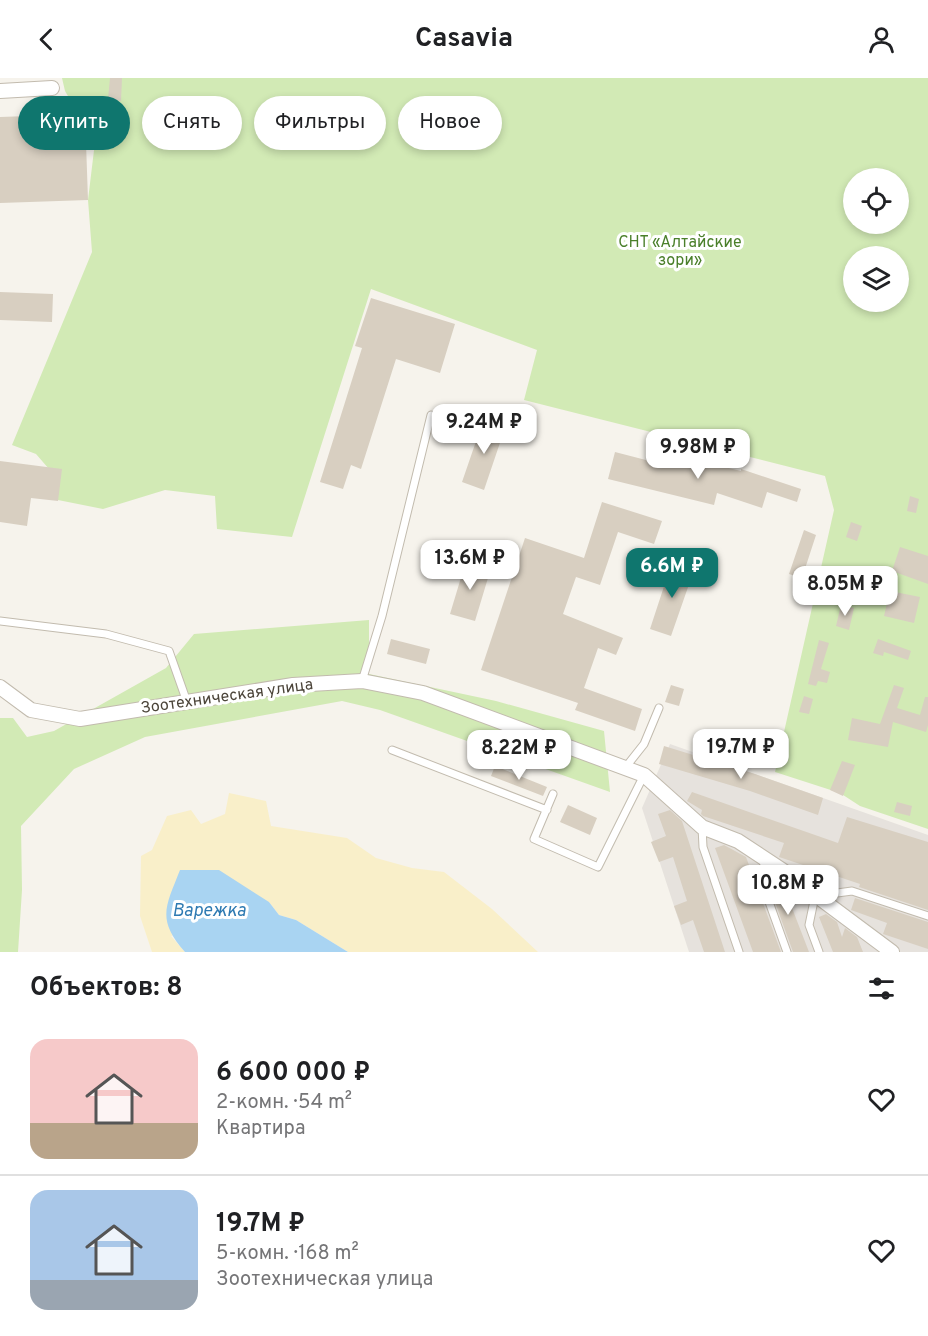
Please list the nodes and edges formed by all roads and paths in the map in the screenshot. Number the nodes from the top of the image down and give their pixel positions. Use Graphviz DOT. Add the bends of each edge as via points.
graph roads {
  1 [pos="52,88"];
  2 [pos="0,91"];
  3 [pos="431,415"];
  4 [pos="0,621"];
  5 [pos="362,681"];
  6 [pos="0,687"];
  7 [pos="187,702"];
  8 [pos="659,708"];
  9 [pos="392,750"];
  10 [pos="625,768"];
  11 [pos="644,775"];
  12 [pos="553,794"];
  13 [pos="547,810"];
  14 [pos="702,827"];
  15 [pos="767,860"];
  16 [pos="815,896"];
  17 [pos="928,916"];
  18 [pos="884,950"];
  19 [pos="739,952"];
  20 [pos="787,952"];
  21 [pos="819,952"];
  1 -- 2 [label="street"];
  3 -- 5 [label="lane" via="382,616"];
  4 -- 7 [label="lane" via="106,634 169,651"];
  5 -- 7 [label="street, Зоотехническая улица" via="293,685"];
  5 -- 10 [label="street, Зоотехническая улица" via="423,693"];
  6 -- 7 [label="street, Зоотехническая улица" via="31,710 80,719"];
  8 -- 10 [label="lane" via="645,744"];
  9 -- 13 [label="lane"];
  10 -- 11 [label="street, Зоотехническая улица"];
  11 -- 13 [label="lane" via="598,867 534,839"];
  11 -- 14 [label="street, Зоотехническая улица"];
  12 -- 13 [label="lane"];
  14 -- 15 [label="street, Зоотехническая улица" via="738,841"];
  14 -- 19 [label="lane" via="703,847"];
  15 -- 16 [label="street, Зоотехническая улица"];
  15 -- 20 [label="lane" via="759,874"];
  16 -- 17 [label="lane" via="852,891"];
  16 -- 18 [label="street, Зоотехническая улица"];
  16 -- 21 [label="lane" via="809,925"];
}
